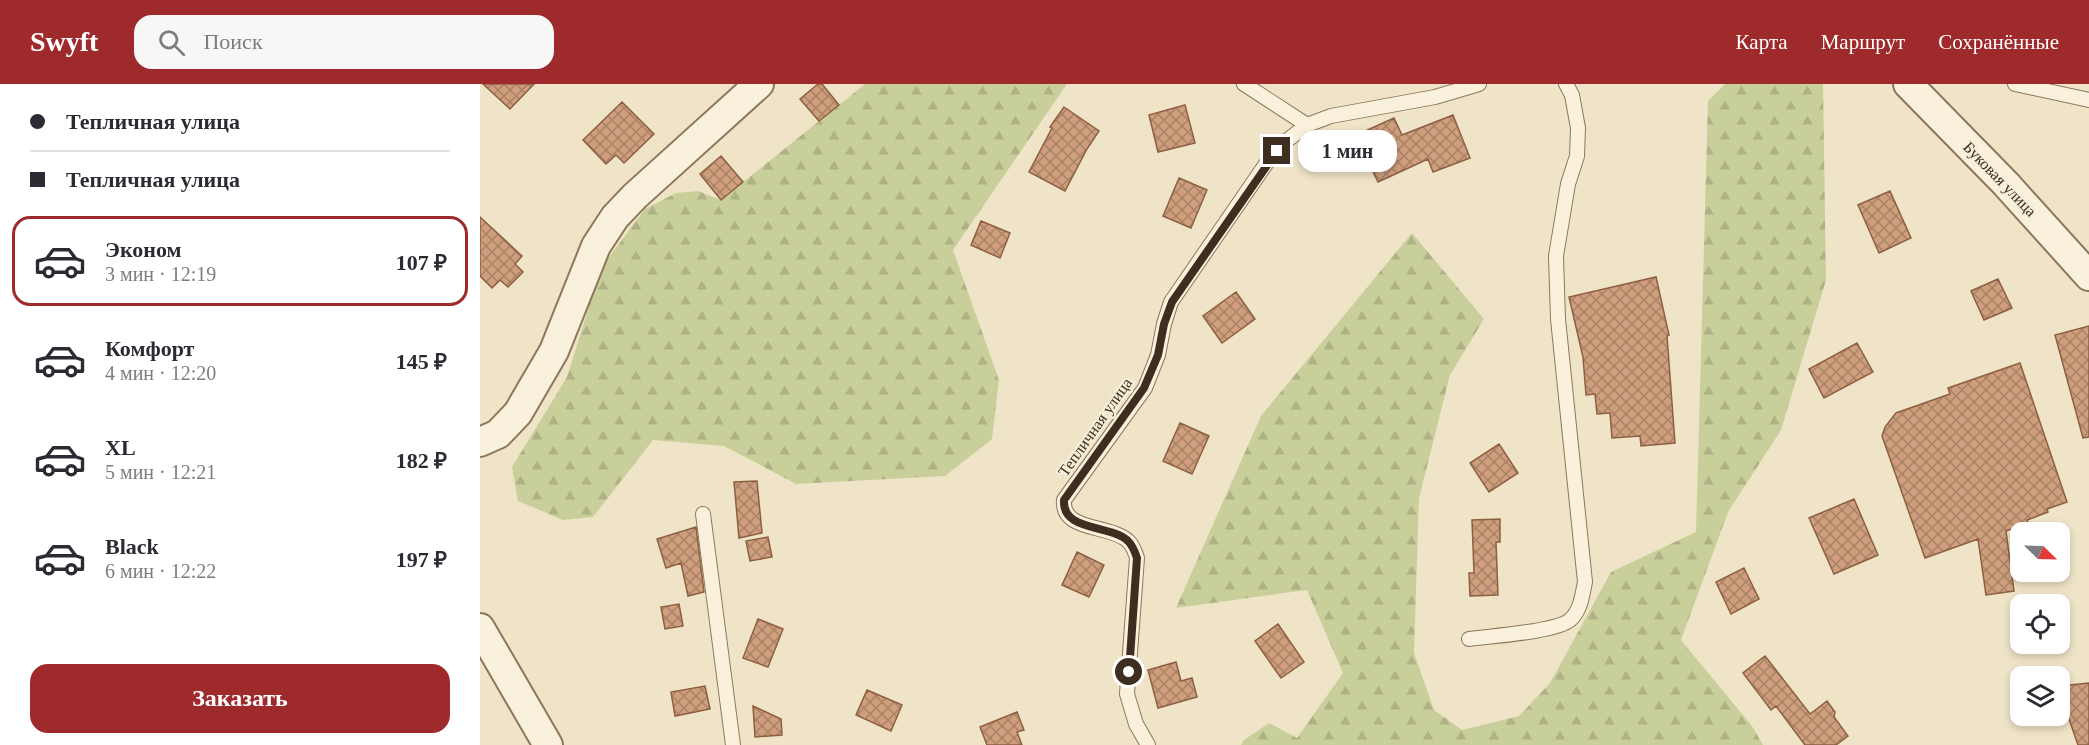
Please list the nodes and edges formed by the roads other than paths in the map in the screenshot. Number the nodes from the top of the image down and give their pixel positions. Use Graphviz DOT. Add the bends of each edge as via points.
graph roads {
  1 [pos="759,84"];
  2 [pos="1244,84"];
  3 [pos="1479,84"];
  4 [pos="1566,84"];
  5 [pos="1908,84"];
  6 [pos="2015,84"];
  7 [pos="2089,100"];
  8 [pos="1308,125"];
  9 [pos="2089,276"];
  10 [pos="480,442"];
  11 [pos="704,514"];
  12 [pos="480,628"];
  13 [pos="1469,639"];
  14 [pos="548,745"];
  15 [pos="733,745"];
  16 [pos="1148,745"];
  1 -- 10 [label="street" via="615,217 596,246 554,351 518,413 498,434"];
  2 -- 8 [label="lane"];
  3 -- 8 [label="lane, Тепличная улица" via="1435,97 1331,116"];
  4 -- 13 [label="lane" via="1578,128 1578,156 1568,184 1556,256 1558,319 1584,582 1581,604 1569,621 1552,628"];
  5 -- 9 [label="street, Буковая улица"];
  6 -- 7 [label="lane"];
  8 -- 16 [label="lane, Тепличная улица" via="1268,161 1172,302 1158,355 1144,388 1064,500 1067,515 1078,523 1117,534 1134,548 1137,558 1127,694 1136,724"];
  11 -- 15 [label="lane"];
  12 -- 14 [label="street"];
}
